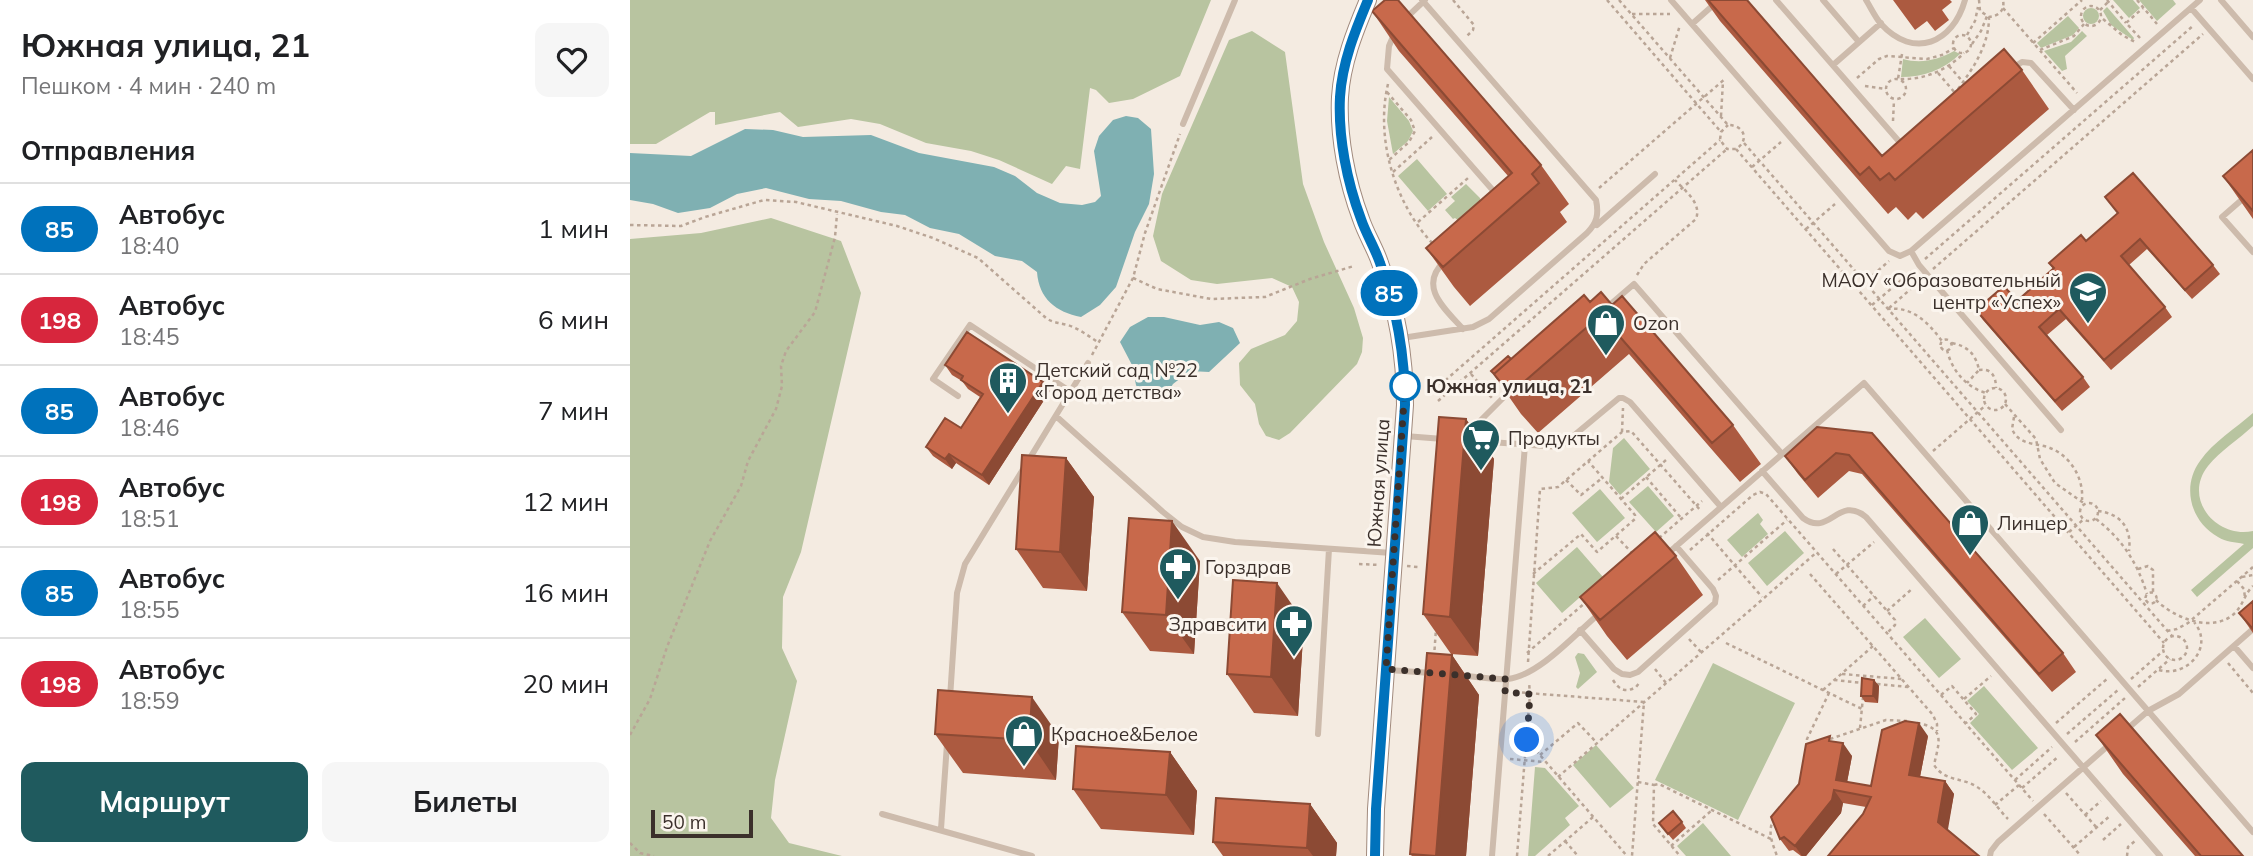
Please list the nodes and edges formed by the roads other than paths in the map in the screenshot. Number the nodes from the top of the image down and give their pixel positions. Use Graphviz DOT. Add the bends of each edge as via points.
graph roads {
  1 [pos="1235,0"];
  2 [pos="1368,0"];
  3 [pos="1671,0"];
  4 [pos="1719,0"];
  5 [pos="1776,0"];
  6 [pos="1823,0"];
  7 [pos="1866,0"];
  8 [pos="1965,0"];
  9 [pos="2200,0"];
  10 [pos="2221,0"];
  11 [pos="1423,1"];
  12 [pos="2191,8"];
  13 [pos="1881,23"];
  14 [pos="1692,24"];
  15 [pos="2253,37"];
  16 [pos="1859,42"];
  17 [pos="1833,65"];
  18 [pos="2004,76"];
  19 [pos="2253,79"];
  20 [pos="2074,110"];
  21 [pos="1183,124"];
  22 [pos="1909,150"];
  23 [pos="1655,174"];
  24 [pos="2253,190"];
  25 [pos="1500,201"];
  26 [pos="1587,233"];
  27 [pos="1911,251"];
  28 [pos="2253,253"];
  29 [pos="1448,258"];
  30 [pos="1602,311"];
  31 [pos="1463,329"];
  32 [pos="1400,338"];
  33 [pos="1088,363"];
  34 [pos="1517,385"];
  35 [pos="1072,392"];
  36 [pos="958,396"];
  37 [pos="1057,417"];
  38 [pos="2061,430"];
  39 [pos="1403,436"];
  40 [pos="1452,440"];
  41 [pos="1465,441"];
  42 [pos="1477,442"];
  43 [pos="1525,445"];
  44 [pos="1782,454"];
  45 [pos="1762,471"];
  46 [pos="1721,507"];
  47 [pos="1676,547"];
  48 [pos="1329,549"];
  49 [pos="1394,553"];
  50 [pos="1657,563"];
  51 [pos="1609,605"];
  52 [pos="2253,629"];
  53 [pos="1580,630"];
  54 [pos="2234,646"];
  55 [pos="2253,668"];
  56 [pos="1386,669"];
  57 [pos="1506,679"];
  58 [pos="950,704"];
  59 [pos="2148,711"];
  60 [pos="948,732"];
  61 [pos="1318,734"];
  62 [pos="2083,767"];
  63 [pos="882,814"];
  64 [pos="941,829"];
  65 [pos="2253,832"];
  66 [pos="1032,856"];
  67 [pos="1375,856"];
  68 [pos="1492,856"];
  69 [pos="1990,856"];
  70 [pos="2160,856"];
  1 -- 21 [label="lane"];
  2 -- 32 [label="street, Южная улица" via="1346,60 1341,131 1360,218 1380,263"];
  3 -- 14 [label="lane"];
  4 -- 14 [label="lane"];
  5 -- 17 [label="lane"];
  6 -- 16 [label="lane"];
  7 -- 13 [label="lane"];
  8 -- 13 [label="lane" via="1957,22 1944,36 1928,43 1904,40"];
  9 -- 12 [label="lane"];
  10 -- 15 [label="lane"];
  11 -- 25 [label="lane" via="1393,34 1387,69"];
  11 -- 26 [label="lane" via="1596,200 1597,218"];
  12 -- 19 [label="lane"];
  12 -- 20 [label="lane"];
  13 -- 16 [label="lane"];
  14 -- 27 [label="lane" via="1889,251 1896,255"];
  16 -- 17 [label="lane"];
  17 -- 22 [label="lane"];
  18 -- 20 [label="lane" via="2022,62 2031,63"];
  20 -- 27 [label="lane"];
  23 -- 26 [label="lane"];
  24 -- 28 [label="lane" via="2222,217"];
  26 -- 31 [label="lane" via="1489,319"];
  27 -- 38 [label="lane"];
  29 -- 31 [label="lane" via="1437,268 1433,290"];
  30 -- 44 [label="lane" via="1634,284"];
  31 -- 32 [label="lane"];
  32 -- 39 [label="street, Южная улица" via="1405,374"];
  33 -- 35 [label="lane"];
  34 -- 42 [label="lane" via="1481,420"];
  35 -- 36 [label="lane" via="970,325 933,379"];
  35 -- 37 [label="lane"];
  37 -- 48 [label="lane" via="1182,527 1203,537"];
  37 -- 58 [label="lane" via="965,564 957,593"];
  39 -- 40 [label="lane"];
  39 -- 49 [label="street, Южная улица"];
  41 -- 42 [label="lane"];
  42 -- 43 [label="lane"];
  43 -- 46 [label="lane" via="1564,445 1623,398"];
  43 -- 57 [label="lane"];
  44 -- 45 [label="lane"];
  44 -- 59 [label="lane" via="1864,383"];
  45 -- 46 [label="lane"];
  45 -- 62 [label="lane" via="1811,524 1820,525 1850,509 1858,511"];
  46 -- 47 [label="lane"];
  47 -- 50 [label="lane"];
  47 -- 53 [label="lane" via="1711,587 1715,603 1649,663 1638,672 1622,674"];
  48 -- 49 [label="lane"];
  48 -- 61 [label="lane"];
  49 -- 56 [label="street, Южная улица"];
  51 -- 53 [label="lane"];
  52 -- 54 [label="lane"];
  53 -- 57 [label="lane" via="1536,668"];
  54 -- 55 [label="lane"];
  54 -- 59 [label="lane" via="2179,694"];
  56 -- 57 [label="lane"];
  56 -- 67 [label="street, Южная улица"];
  57 -- 68 [label="lane"];
  59 -- 62 [label="lane"];
  59 -- 65 [label="lane"];
  60 -- 64 [label="lane"];
  62 -- 69 [label="lane" via="1994,846"];
  62 -- 70 [label="lane"];
  63 -- 64 [label="lane"];
  64 -- 66 [label="lane"];
}
